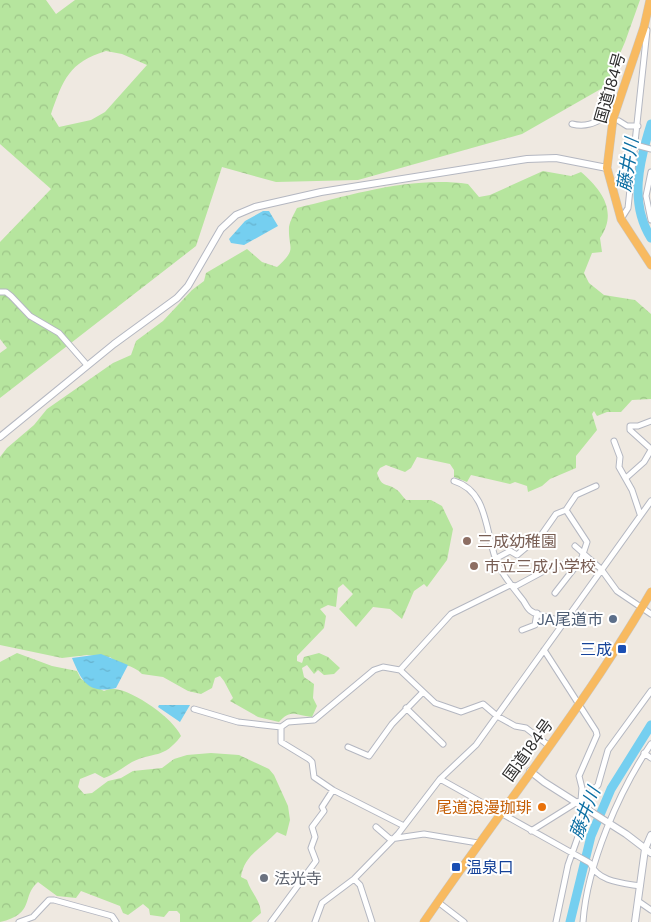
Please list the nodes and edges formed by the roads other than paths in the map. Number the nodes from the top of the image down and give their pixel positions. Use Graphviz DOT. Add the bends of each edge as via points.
graph roads {
  1 [pos="650,0"];
  2 [pos="644,27"];
  3 [pos="617,118"];
  4 [pos="572,124"];
  5 [pos="638,126"];
  6 [pos="636,144"];
  7 [pos="651,149"];
  8 [pos="607,168"];
  9 [pos="651,172"];
  10 [pos="621,219"];
  11 [pos="651,220"];
  12 [pos="651,265"];
  13 [pos="0,292"];
  14 [pos="87,365"];
  15 [pos="651,420"];
  16 [pos="0,437"];
  17 [pos="614,441"];
  18 [pos="651,450"];
  19 [pos="626,478"];
  20 [pos="454,481"];
  21 [pos="596,486"];
  22 [pos="651,501"];
  23 [pos="566,510"];
  24 [pos="640,514"];
  25 [pos="576,546"];
  26 [pos="584,554"];
  27 [pos="496,558"];
  28 [pos="576,566"];
  29 [pos="601,569"];
  30 [pos="510,585"];
  31 [pos="651,592"];
  32 [pos="555,593"];
  33 [pos="642,608"];
  34 [pos="537,613"];
  35 [pos="651,614"];
  36 [pos="564,622"];
  37 [pos="522,630"];
  38 [pos="544,650"];
  39 [pos="400,670"];
  40 [pos="651,691"];
  41 [pos="423,692"];
  42 [pos="579,703"];
  43 [pos="406,708"];
  44 [pos="194,709"];
  45 [pos="497,716"];
  46 [pos="281,727"];
  47 [pos="443,744"];
  48 [pos="651,744"];
  49 [pos="548,745"];
  50 [pos="348,747"];
  51 [pos="644,753"];
  52 [pos="651,758"];
  53 [pos="530,770"];
  54 [pos="440,779"];
  55 [pos="333,790"];
  56 [pos="578,801"];
  57 [pos="589,812"];
  58 [pos="500,813"];
  59 [pos="609,825"];
  60 [pos="404,826"];
  61 [pos="376,827"];
  62 [pos="531,830"];
  63 [pos="651,835"];
  64 [pos="392,838"];
  65 [pos="478,843"];
  66 [pos="648,851"];
  67 [pos="574,855"];
  68 [pos="591,865"];
  69 [pos="354,879"];
  70 [pos="640,886"];
  71 [pos="638,901"];
  72 [pos="438,902"];
  73 [pos="651,910"];
  74 [pos="34,919"];
  75 [pos="19,922"];
  76 [pos="116,922"];
  77 [pos="271,922"];
  78 [pos="315,922"];
  79 [pos="372,922"];
  80 [pos="424,922"];
  81 [pos="464,922"];
  82 [pos="556,922"];
  83 [pos="583,922"];
  84 [pos="635,922"];
  1 -- 2 [label="highway, 国道184号"];
  2 -- 3 [label="highway, 国道184号"];
  2 -- 5 [label="street" via="647,30"];
  3 -- 4 [label="street" via="610,115 594,124"];
  3 -- 5 [label="street" via="627,126"];
  3 -- 8 [label="highway, 国道184号"];
  5 -- 6 [label="street"];
  6 -- 7 [label="street"];
  6 -- 10 [label="street" via="630,171 628,208"];
  8 -- 10 [label="highway, 国道184号"];
  8 -- 14 [label="street" via="556,158 527,159 321,192 246,210 228,221 221,230 183,292"];
  9 -- 11 [label="street" via="646,196"];
  10 -- 12 [label="highway, 国道184号"];
  13 -- 14 [label="street" via="6,292 30,316 59,333"];
  14 -- 16 [label="street"];
  15 -- 18 [label="street" via="630,426 630,430"];
  17 -- 19 [label="street" via="620,457 619,467"];
  18 -- 19 [label="street" via="644,462"];
  19 -- 24 [label="street"];
  20 -- 27 [label="street" via="464,484 479,499"];
  21 -- 23 [label="street" via="576,495"];
  22 -- 24 [label="street"];
  23 -- 26 [label="street" via="585,537 587,547"];
  23 -- 27 [label="street" via="556,514 542,534 517,555 510,551"];
  24 -- 29 [label="street"];
  25 -- 26 [label="street"];
  26 -- 28 [label="street" via="580,566"];
  26 -- 29 [label="street"];
  27 -- 30 [label="street"];
  28 -- 30 [label="street" via="557,564 516,586"];
  28 -- 32 [label="street"];
  29 -- 33 [label="street" via="617,591"];
  29 -- 36 [label="street"];
  30 -- 34 [label="street" via="531,611"];
  30 -- 39 [label="street" via="451,614"];
  31 -- 33 [label="highway, 国道184号"];
  33 -- 35 [label="street"];
  33 -- 42 [label="highway, 国道184号"];
  34 -- 36 [label="street"];
  34 -- 37 [label="street" via="535,625"];
  36 -- 38 [label="street"];
  38 -- 42 [label="street"];
  38 -- 45 [label="street"];
  39 -- 41 [label="street"];
  39 -- 46 [label="street" via="383,667 374,670 314,720 288,722"];
  40 -- 56 [label="street" via="608,750 598,785"];
  41 -- 43 [label="street"];
  41 -- 45 [label="street" via="434,703 457,712 483,704"];
  42 -- 49 [label="highway, 国道184号"];
  42 -- 56 [label="street" via="597,736 579,776 582,788"];
  43 -- 47 [label="street"];
  43 -- 50 [label="street" via="369,756"];
  44 -- 46 [label="street" via="238,722"];
  45 -- 49 [label="street" via="526,728"];
  45 -- 54 [label="street" via="476,745"];
  46 -- 55 [label="street" via="281,742 309,759 314,777"];
  48 -- 51 [label="street"];
  49 -- 53 [label="highway, 国道184号"];
  51 -- 52 [label="street"];
  51 -- 59 [label="street"];
  53 -- 56 [label="street"];
  53 -- 58 [label="highway, 国道184号"];
  54 -- 58 [label="street"];
  54 -- 60 [label="street"];
  55 -- 60 [label="street"];
  55 -- 77 [label="street" via="322,807 324,811 312,827 315,837 311,848 316,861"];
  56 -- 57 [label="street"];
  56 -- 62 [label="street"];
  57 -- 59 [label="street"];
  57 -- 67 [label="street"];
  58 -- 62 [label="street"];
  58 -- 65 [label="highway, 国道184号"];
  59 -- 66 [label="street"];
  59 -- 68 [label="street"];
  60 -- 64 [label="street"];
  61 -- 64 [label="street"];
  62 -- 67 [label="street"];
  63 -- 66 [label="street"];
  64 -- 65 [label="street" via="424,834"];
  64 -- 69 [label="street"];
  65 -- 72 [label="highway, 国道184号"];
  66 -- 70 [label="street"];
  67 -- 68 [label="street"];
  67 -- 82 [label="street"];
  68 -- 70 [label="street" via="596,873 610,881"];
  68 -- 83 [label="street"];
  69 -- 78 [label="street" via="322,903"];
  69 -- 79 [label="street" via="360,885"];
  70 -- 71 [label="street"];
  71 -- 73 [label="street"];
  71 -- 84 [label="street"];
  72 -- 80 [label="highway, 国道184号"];
  72 -- 81 [label="street"];
  74 -- 75 [label="street"];
  74 -- 76 [label="street" via="49,900 54,900 112,916"];
}
